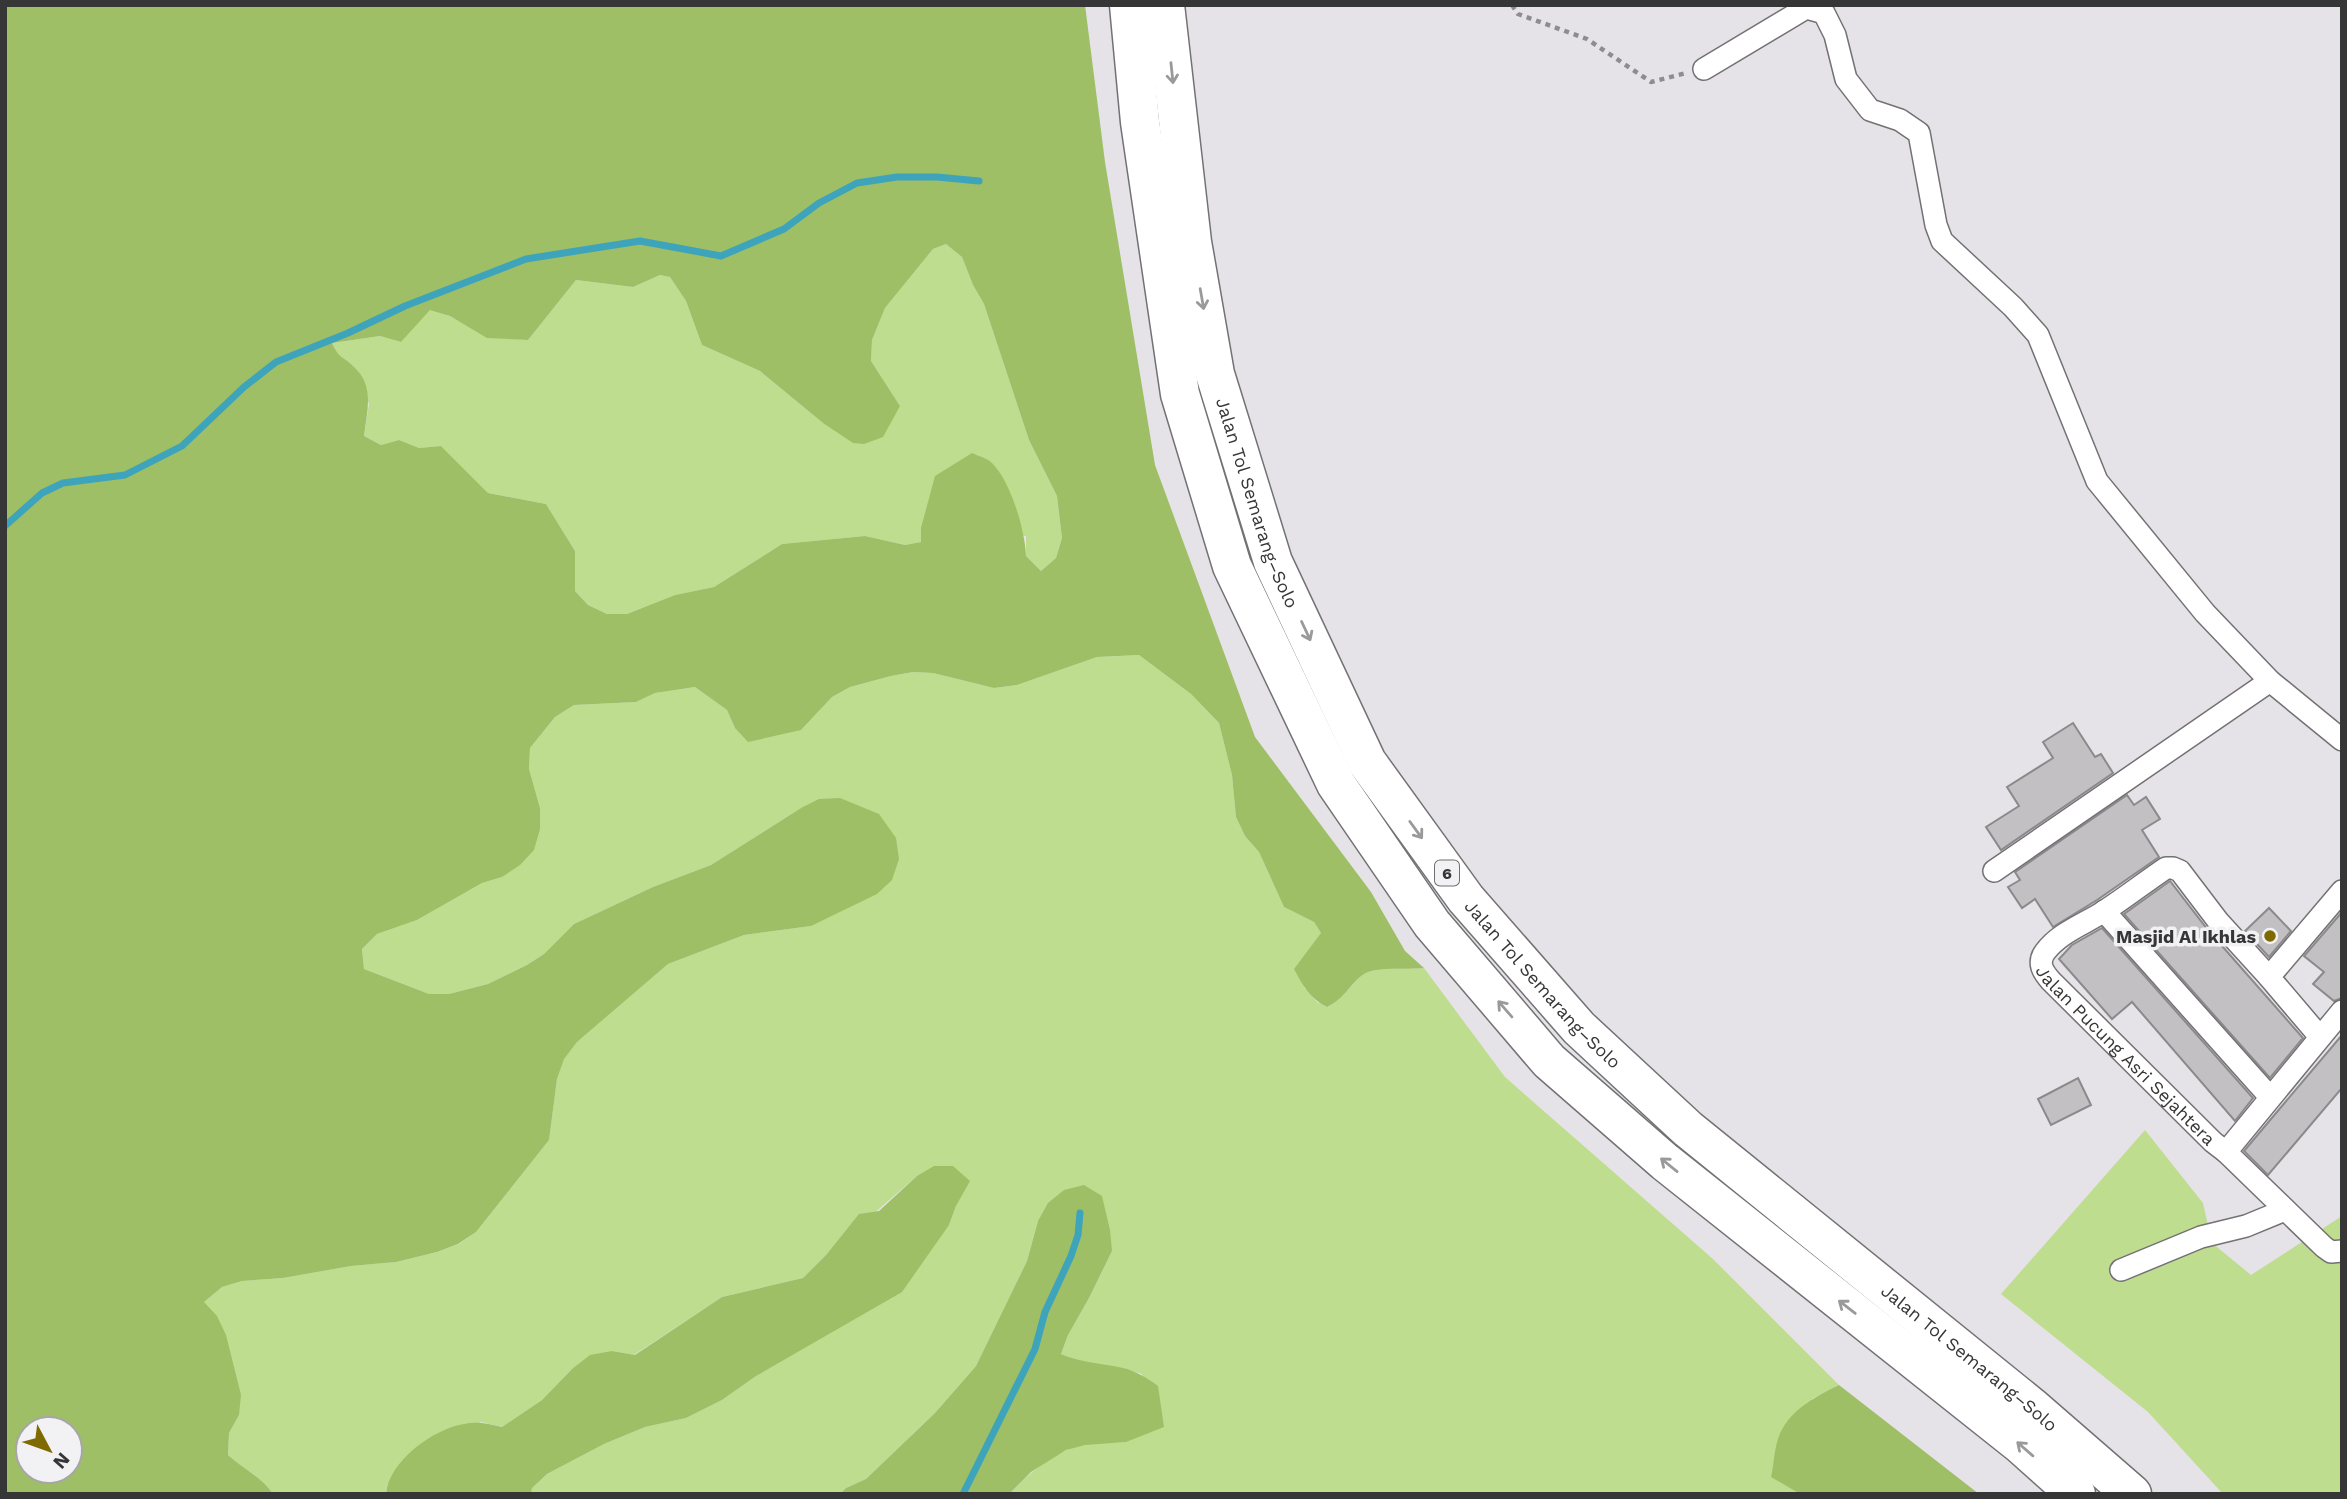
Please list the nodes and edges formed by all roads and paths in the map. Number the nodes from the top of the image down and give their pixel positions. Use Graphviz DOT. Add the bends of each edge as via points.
graph roads {
  1 [pos="1129,5"];
  2 [pos="1166,5"];
  3 [pos="1512,5"];
  4 [pos="1704,69"];
  5 [pos="2270,681"];
  6 [pos="2342,740"];
  7 [pos="1994,871"];
  8 [pos="2342,891"];
  9 [pos="2104,911"];
  10 [pos="2269,977"];
  11 [pos="2342,1011"];
  12 [pos="2320,1037"];
  13 [pos="2270,1097"];
  14 [pos="2226,1152"];
  15 [pos="2285,1210"];
  16 [pos="2342,1251"];
  17 [pos="2121,1270"];
  18 [pos="2076,1494"];
  19 [pos="2132,1494"];
  18 -- 1 [label="highway, Jalan Tol Semarang–Solo / 6, one-way" via="2020,1444 1665,1162 1549,1061 1432,924 1336,784 1232,566 1181,394 1140,122"];
  2 -- 19 [label="highway, Jalan Tol Semarang–Solo / 6, one-way" via="1192,242 1214,374 1273,562 1367,762 1466,899 1580,1028 1688,1129 2033,1408"];
  3 -- 4 [label="path" via="1518,14 1587,39 1651,82"];
  4 -- 5 [label="street" via="1806,8 1824,13 1846,79 1870,110 1900,120 1919,133 1942,241 2038,335 2097,481 2205,613"];
  5 -- 6 [label="street"];
  5 -- 7 [label="street"];
  8 -- 10 [label="street"];
  9 -- 10 [label="street, Jalan Pucung Asri Sejahtera" via="2166,868 2173,868"];
  9 -- 13 [label="street"];
  9 -- 14 [label="street, Jalan Pucung Asri Sejahtera" via="2065,934 2045,953 2042,971"];
  10 -- 12 [label="street, Jalan Pucung Asri Sejahtera"];
  11 -- 12 [label="street, Jalan Pucung Asri Sejahtera"];
  12 -- 13 [label="street, Jalan Pucung Asri Sejahtera"];
  13 -- 14 [label="street, Jalan Pucung Asri Sejahtera"];
  14 -- 15 [label="street"];
  15 -- 16 [label="street" via="2324,1247"];
  15 -- 17 [label="street" via="2201,1237"];
}
